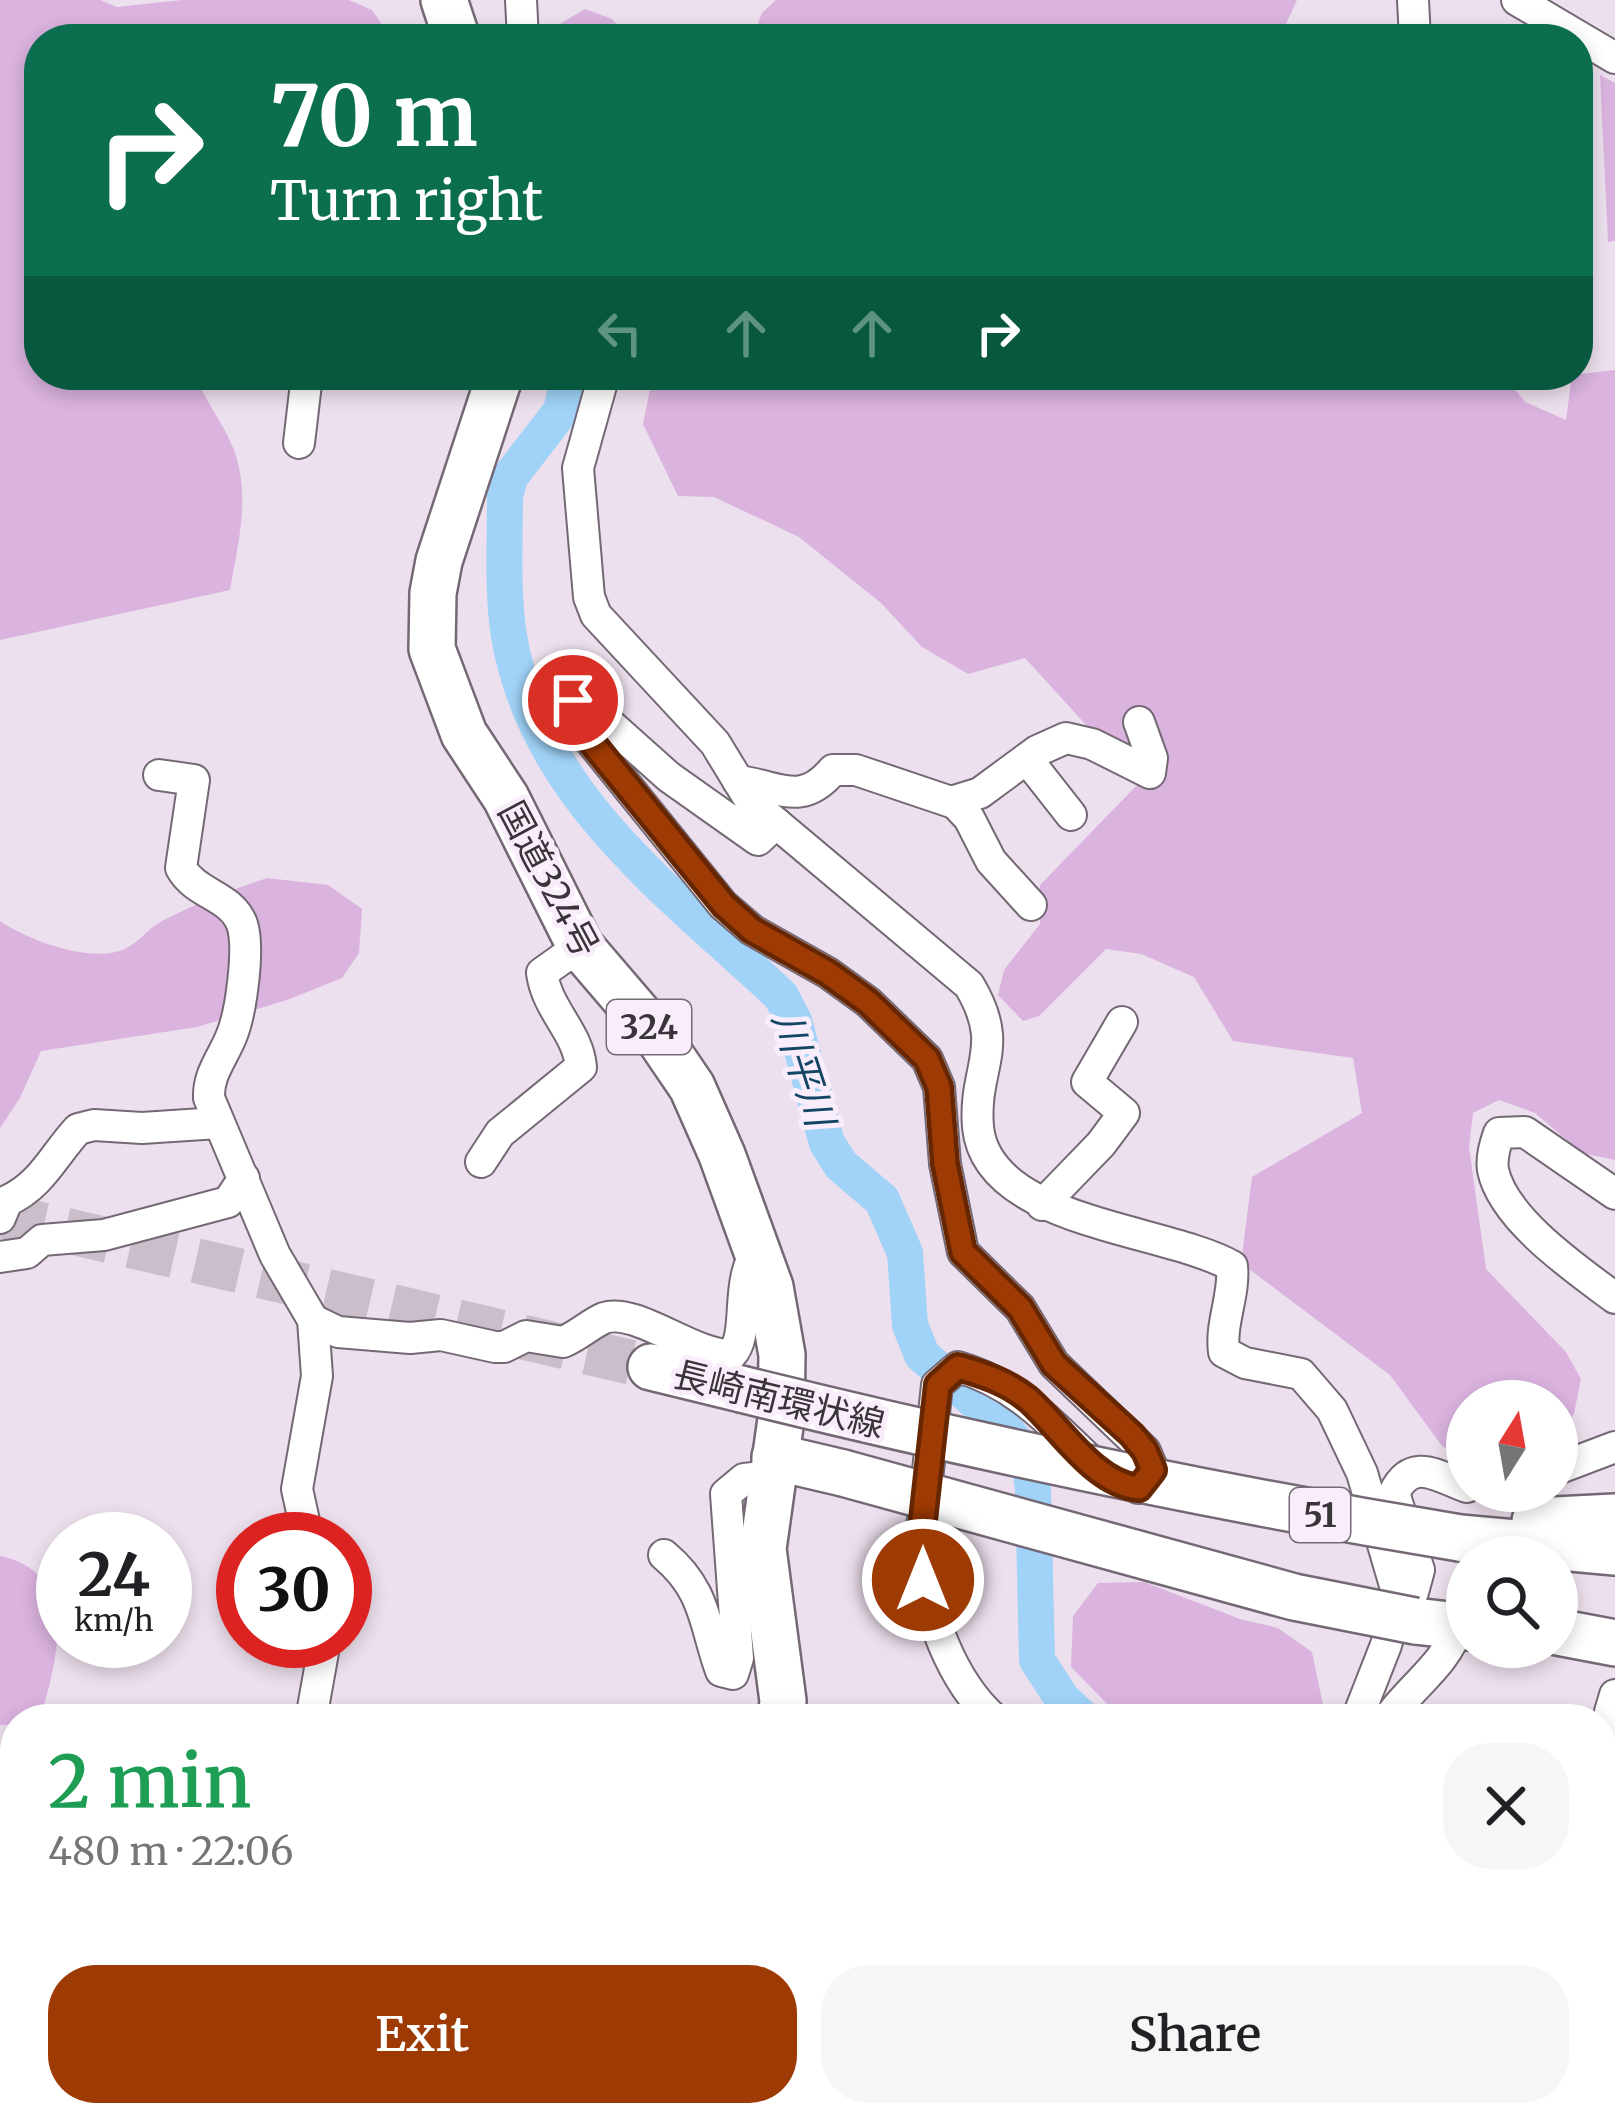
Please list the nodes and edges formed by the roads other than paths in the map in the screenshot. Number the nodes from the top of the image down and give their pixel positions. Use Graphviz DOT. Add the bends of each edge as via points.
graph roads {
  1 [pos="305,390"];
  2 [pos="495,390"];
  3 [pos="600,390"];
  4 [pos="299,443"];
  5 [pos="1139,722"];
  6 [pos="1027,758"];
  7 [pos="159,775"];
  8 [pos="738,781"];
  9 [pos="953,801"];
  10 [pos="1071,815"];
  11 [pos="776,824"];
  12 [pos="1030,905"];
  13 [pos="580,946"];
  14 [pos="1123,1022"];
  15 [pos="218,1123"];
  16 [pos="481,1162"];
  17 [pos="244,1178"];
  18 [pos="30,1188"];
  19 [pos="1615,1194"];
  20 [pos="1042,1205"];
  21 [pos="0,1218"];
  22 [pos="42,1240"];
  23 [pos="757,1250"];
  24 [pos="0,1257"];
  25 [pos="1615,1298"];
  26 [pos="313,1320"];
  27 [pos="651,1367"];
  28 [pos="1615,1447"];
  29 [pos="1578,1461"];
  30 [pos="773,1466"];
  31 [pos="302,1512"];
  32 [pos="1615,1517"];
  33 [pos="1471,1522"];
  34 [pos="664,1555"];
  35 [pos="1615,1556"];
  36 [pos="1435,1618"];
  37 [pos="1578,1636"];
  38 [pos="1615,1643"];
  39 [pos="320,1668"];
  40 [pos="313,1704"];
  41 [pos="783,1704"];
  42 [pos="977,1704"];
  43 [pos="1363,1704"];
  44 [pos="1398,1704"];
  1 -- 4 [label="street"];
  2 -- 13 [label="highway, 国道324号 / 324" via="440,561 432,650 464,734 506,798"];
  3 -- 8 [label="street" via="578,467 589,597 612,636 716,743"];
  5 -- 6 [label="street" via="1150,773 1073,738"];
  6 -- 9 [label="street" via="980,793"];
  6 -- 10 [label="street"];
  7 -- 15 [label="street" via="194,780 182,868 192,884 230,904 244,931 237,1022 209,1080"];
  8 -- 9 [label="street" via="793,793 820,785 833,770 856,770"];
  8 -- 11 [label="street"];
  9 -- 12 [label="street"];
  11 -- 20 [label="street" via="969,985 989,1031 982,1141 1004,1176"];
  11 -- 42 [label="street" via="758,840 656,766 585,701 570,703 572,718 724,905 868,1002 927,1059 939,1087 963,1252 1020,1308 1054,1364 1132,1435 1153,1470 1139,1488 1125,1487 1024,1396 990,1376 958,1367 938,1385 921,1568 940,1634"];
  13 -- 16 [label="street" via="542,973 581,1066 500,1133"];
  13 -- 23 [label="highway, 国道324号 / 324" via="692,1087"];
  14 -- 20 [label="street" via="1087,1082 1124,1113"];
  15 -- 17 [label="street"];
  15 -- 18 [label="street" via="78,1130"];
  17 -- 22 [label="street" via="228,1202 104,1234"];
  17 -- 26 [label="street"];
  18 -- 21 [label="street" via="7,1201"];
  18 -- 22 [label="street"];
  19 -- 25 [label="street" via="1525,1132 1499,1133 1492,1167 1503,1196 1553,1251"];
  20 -- 36 [label="street" via="1232,1266 1224,1352 1301,1374 1332,1410"];
  22 -- 24 [label="street" via="27,1253"];
  23 -- 26 [label="street" via="746,1268 741,1344 730,1354 608,1316 563,1342 526,1336 504,1347 441,1335 338,1332"];
  23 -- 30 [label="highway, 国道324号 / 324" via="782,1355"];
  26 -- 31 [label="street" via="317,1376 297,1489"];
  27 -- 33 [label="highway, 長崎南環状線 / 51, bridge" via="1181,1490"];
  28 -- 29 [label="street"];
  30 -- 34 [label="street" via="726,1494 733,1674 721,1671 686,1573"];
  30 -- 36 [label="highway, bridge" via="843,1473 1294,1597"];
  30 -- 41 [label="highway, 国道324号 / 324" via="763,1549"];
  32 -- 33 [label="highway, 51"];
  33 -- 35 [label="highway, 51"];
  33 -- 36 [label="street" via="1427,1469 1400,1480 1394,1493 1419,1570 1413,1592"];
  36 -- 43 [label="street" via="1386,1645"];
  36 -- 44 [label="street" via="1452,1647"];
  37 -- 38 [label="highway"];
  39 -- 40 [label="street"];
}
